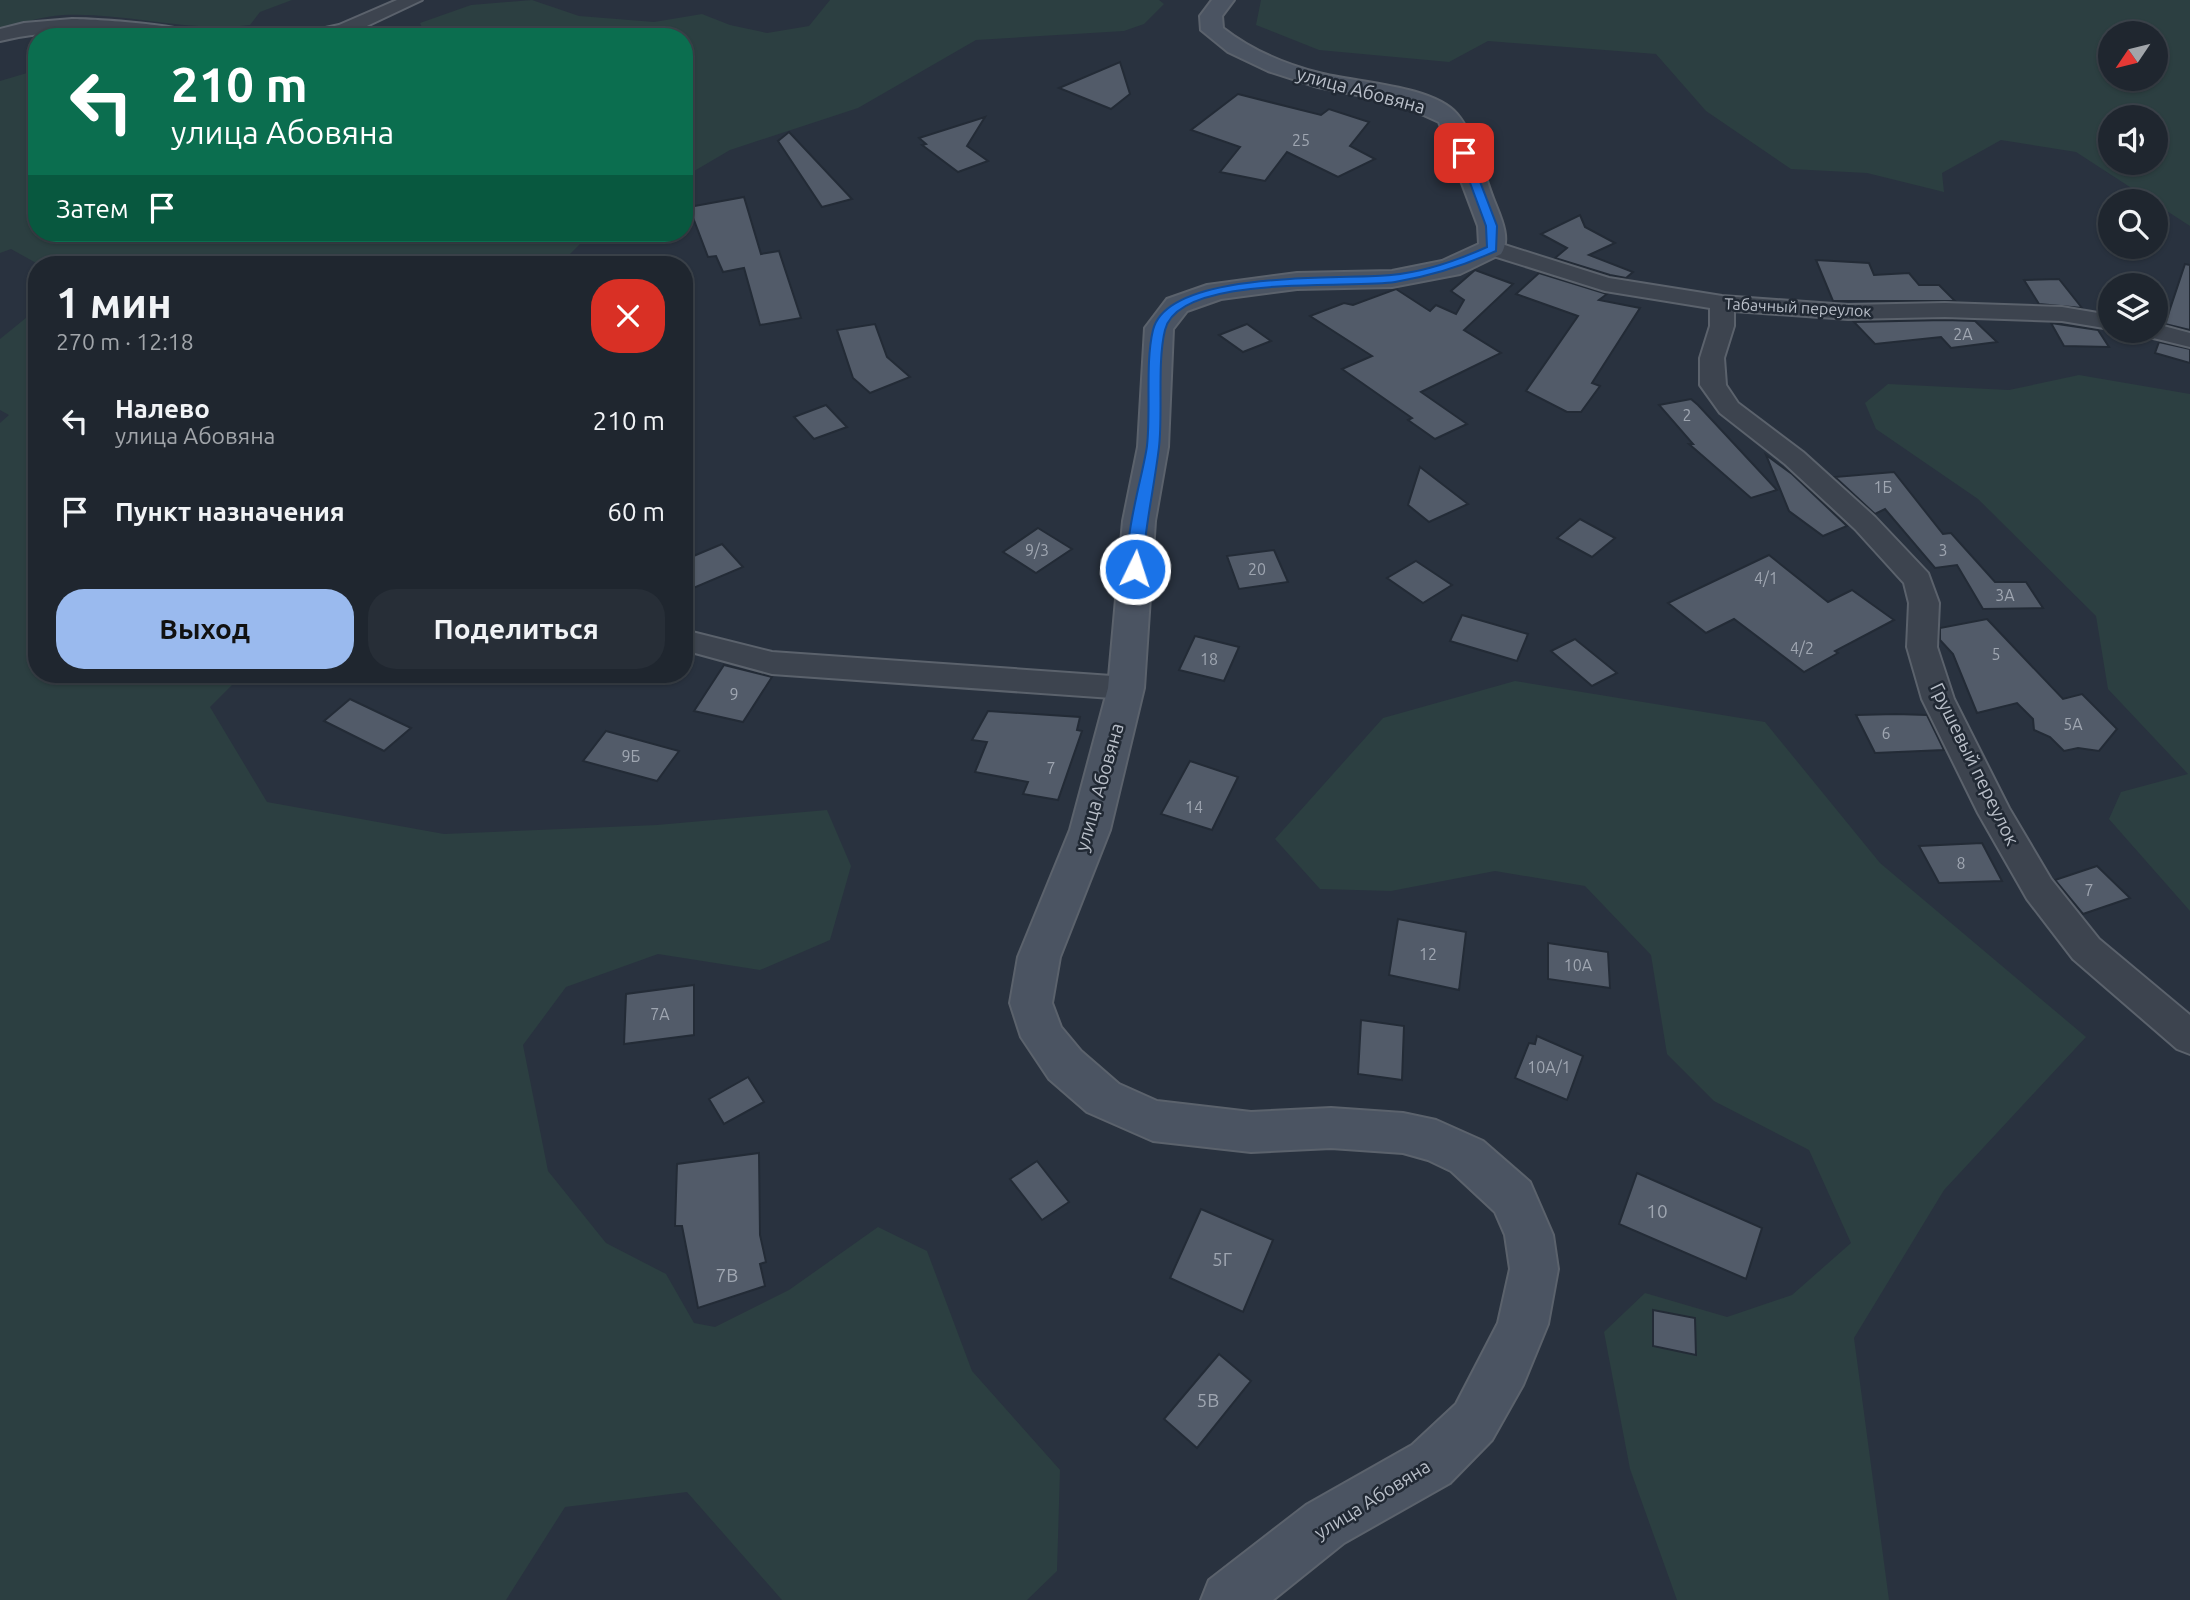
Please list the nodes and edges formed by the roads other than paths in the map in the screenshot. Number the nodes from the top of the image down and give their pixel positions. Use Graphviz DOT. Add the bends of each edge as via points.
graph roads {
  1 [pos="412,0"];
  2 [pos="1223,0"];
  3 [pos="28,28"];
  4 [pos="29,28"];
  5 [pos="129,28"];
  6 [pos="347,28"];
  7 [pos="0,35"];
  8 [pos="1492,248"];
  9 [pos="1722,303"];
  10 [pos="2098,320"];
  11 [pos="2168,334"];
  12 [pos="2190,340"];
  13 [pos="693,642"];
  14 [pos="1126,688"];
  15 [pos="2190,1038"];
  16 [pos="1229,1600"];
  1 -- 6 [label="street"];
  2 -- 8 [label="street, улица Абовяна" via="1211,16 1212,30 1230,45 1318,80 1425,105 1447,117 1492,226"];
  3 -- 7 [label="street"];
  4 -- 5 [label="street" via="49,23"];
  8 -- 9 [label="street, Табачный переулок" via="1605,284"];
  8 -- 14 [label="street, улица Абовяна" via="1450,268 1392,279 1297,281 1217,291 1177,304 1159,328 1153,447 1139,521"];
  9 -- 10 [label="street, Табачный переулок" via="1848,312 2062,314"];
  9 -- 15 [label="street, Грушевый переулок" via="1722,326 1712,358 1713,385 1729,408 1794,458 1918,580 1924,603 1922,647 1938,699 2033,878 2086,949"];
  11 -- 12 [label="street"];
  13 -- 14 [label="street" via="772,663"];
  14 -- 16 [label="street, улица Абовяна" via="1090,830 1038,957 1031,1003 1043,1037 1065,1065 1103,1098 1153,1121 1251,1132 1379,1131 1436,1141 1467,1156 1513,1197 1529,1235 1534,1269 1523,1324 1474,1422 1431,1464 1325,1524"];
}
